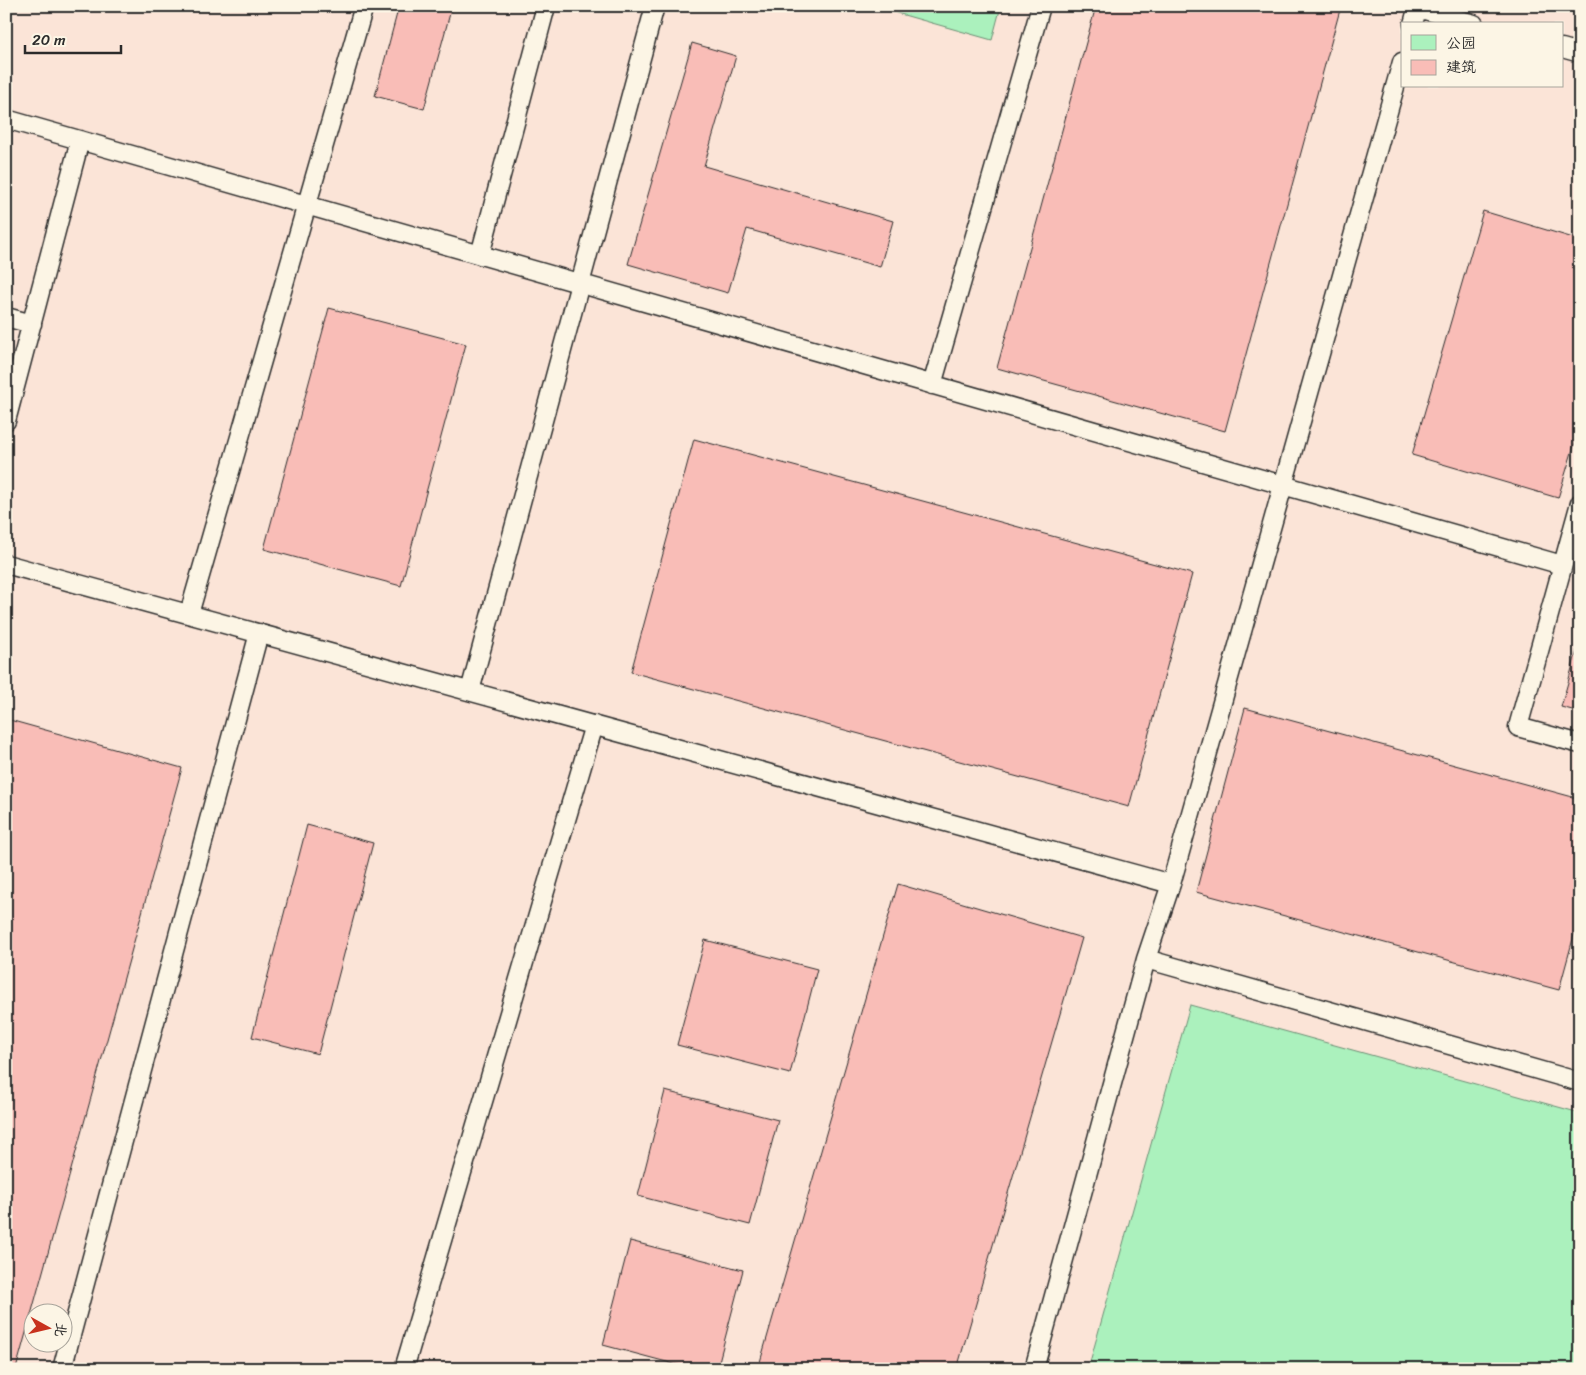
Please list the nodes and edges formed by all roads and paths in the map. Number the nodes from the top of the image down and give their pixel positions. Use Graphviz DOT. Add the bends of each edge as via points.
graph roads {
  1 [pos="364,6"];
  2 [pos="546,6"];
  3 [pos="654,6"];
  4 [pos="1041,6"];
  5 [pos="1416,13"];
  6 [pos="1463,22"];
  7 [pos="1564,49"];
  8 [pos="1580,53"];
  9 [pos="1401,66"];
  10 [pos="6,119"];
  11 [pos="80,140"];
  12 [pos="306,205"];
  13 [pos="480,255"];
  14 [pos="580,283"];
  15 [pos="6,317"];
  16 [pos="32,324"];
  17 [pos="932,385"];
  18 [pos="6,421"];
  19 [pos="1283,485"];
  20 [pos="1580,503"];
  21 [pos="6,564"];
  22 [pos="1562,565"];
  23 [pos="189,614"];
  24 [pos="259,633"];
  25 [pos="470,691"];
  26 [pos="594,725"];
  27 [pos="1580,744"];
  28 [pos="1171,884"];
  29 [pos="1146,959"];
  30 [pos="1580,1082"];
  31 [pos="62,1369"];
  32 [pos="404,1369"];
  33 [pos="1034,1369"];
  1 -- 12 [label="lane"];
  2 -- 13 [label="lane"];
  3 -- 14 [label="lane"];
  4 -- 17 [label="lane"];
  5 -- 6 [label="lane"];
  7 -- 8 [label="lane"];
  9 -- 19 [label="lane"];
  10 -- 11 [label="lane"];
  11 -- 12 [label="lane"];
  11 -- 16 [label="lane"];
  12 -- 13 [label="lane"];
  12 -- 23 [label="lane"];
  13 -- 14 [label="lane"];
  14 -- 17 [label="lane"];
  14 -- 25 [label="lane"];
  15 -- 16 [label="lane"];
  16 -- 18 [label="lane"];
  17 -- 19 [label="lane"];
  19 -- 22 [label="lane"];
  19 -- 28 [label="lane"];
  20 -- 22 [label="lane"];
  21 -- 23 [label="lane"];
  22 -- 27 [label="lane" via="1518,727"];
  23 -- 24 [label="lane"];
  24 -- 25 [label="lane"];
  24 -- 31 [label="lane"];
  25 -- 26 [label="lane"];
  26 -- 28 [label="lane"];
  26 -- 32 [label="lane"];
  28 -- 29 [label="lane"];
  29 -- 30 [label="lane"];
  29 -- 33 [label="lane"];
}
